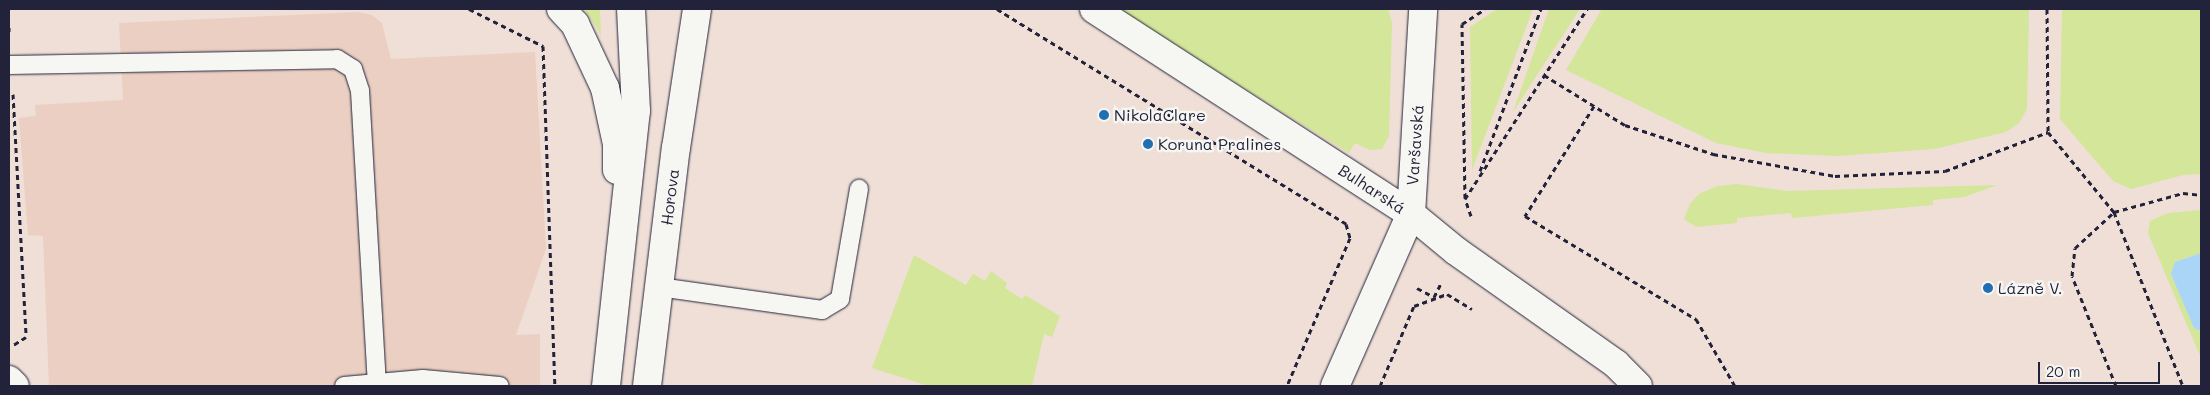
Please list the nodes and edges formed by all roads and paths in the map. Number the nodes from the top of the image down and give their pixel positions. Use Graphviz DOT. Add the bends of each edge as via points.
graph roads {
  1 [pos="469,9"];
  2 [pos="562,9"];
  3 [pos="631,9"];
  4 [pos="697,9"];
  5 [pos="997,9"];
  6 [pos="1094,9"];
  7 [pos="1423,9"];
  8 [pos="1485,9"];
  9 [pos="1541,9"];
  10 [pos="1587,9"];
  11 [pos="2047,9"];
  12 [pos="10,64"];
  13 [pos="1544,75"];
  14 [pos="1594,106"];
  15 [pos="2048,132"];
  16 [pos="1478,177"];
  17 [pos="859,189"];
  18 [pos="2201,195"];
  19 [pos="1465,199"];
  20 [pos="2114,212"];
  21 [pos="1411,214"];
  22 [pos="1456,252"];
  23 [pos="620,264"];
  24 [pos="660,287"];
  25 [pos="1480,314"];
  26 [pos="9,348"];
  27 [pos="9,380"];
  28 [pos="377,384"];
  29 [pos="15,386"];
  30 [pos="344,386"];
  31 [pos="500,386"];
  32 [pos="555,386"];
  33 [pos="606,386"];
  34 [pos="647,386"];
  35 [pos="1287,386"];
  36 [pos="1335,386"];
  37 [pos="1380,386"];
  38 [pos="1638,386"];
  39 [pos="1736,386"];
  40 [pos="2116,386"];
  41 [pos="2182,386"];
  1 -- 32 [label="path" via="543,46"];
  2 -- 23 [label="street" via="575,24 605,88 617,144"];
  3 -- 23 [label="street" via="636,111"];
  4 -- 24 [label="street, Horova"];
  5 -- 35 [label="path" via="1346,224 1350,238"];
  6 -- 21 [label="street, Bulharská"];
  7 -- 21 [label="street, Varšavská"];
  8 -- 19 [label="path" via="1462,24"];
  9 -- 16 [label="path"];
  10 -- 13 [label="path"];
  11 -- 15 [label="path"];
  12 -- 26 [label="path" via="26,337"];
  12 -- 28 [label="lane" via="337,59 353,69 360,91"];
  13 -- 14 [label="path"];
  13 -- 16 [label="path"];
  14 -- 15 [label="path" via="1625,125 1712,154 1835,176 1945,171"];
  14 -- 39 [label="path" via="1524,216 1696,319"];
  15 -- 20 [label="path"];
  16 -- 19 [label="path"];
  17 -- 24 [label="lane" via="840,299 822,310"];
  18 -- 20 [label="path" via="2183,193"];
  19 -- 22 [label="path" via="1471,217"];
  20 -- 40 [label="path" via="2075,248 2072,276"];
  20 -- 41 [label="path"];
  21 -- 22 [label="street, Bulharská"];
  21 -- 36 [label="street, Varšavská"];
  22 -- 38 [label="street, Bulharská" via="1616,364"];
  23 -- 33 [label="street"];
  24 -- 34 [label="street, Horova"];
  25 -- 37 [label="path" via="1448,294 1414,306"];
  27 -- 29 [label="street"];
  28 -- 30 [label="lane"];
  28 -- 31 [label="lane" via="423,379"];
}
